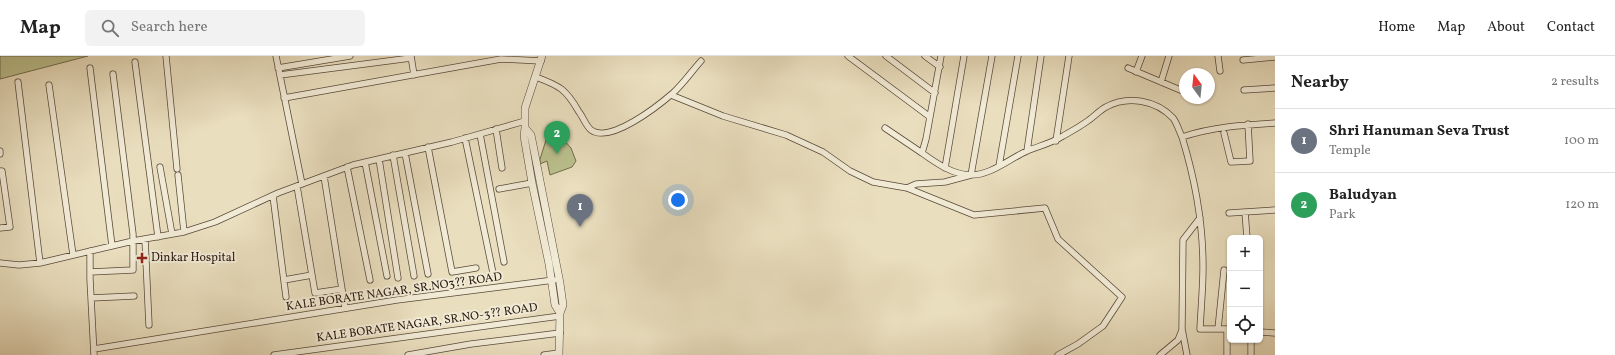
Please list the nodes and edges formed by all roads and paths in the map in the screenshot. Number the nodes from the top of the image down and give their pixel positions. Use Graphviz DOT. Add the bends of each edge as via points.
graph roads {
  1 [pos="166,56"];
  2 [pos="276,56"];
  3 [pos="350,56"];
  4 [pos="848,56"];
  5 [pos="886,56"];
  6 [pos="925,56"];
  7 [pos="941,56"];
  8 [pos="964,56"];
  9 [pos="992,56"];
  10 [pos="1018,56"];
  11 [pos="1041,56"];
  12 [pos="1069,56"];
  13 [pos="1142,56"];
  14 [pos="1169,56"];
  15 [pos="1218,56"];
  16 [pos="411,57"];
  17 [pos="1275,57"];
  18 [pos="542,59"];
  19 [pos="1243,60"];
  20 [pos="701,61"];
  21 [pos="134,62"];
  22 [pos="90,68"];
  23 [pos="278,68"];
  24 [pos="940,68"];
  25 [pos="1128,68"];
  26 [pos="1220,71"];
  27 [pos="1136,72"];
  28 [pos="113,74"];
  29 [pos="280,75"];
  30 [pos="414,75"];
  31 [pos="536,77"];
  32 [pos="18,82"];
  33 [pos="1161,82"];
  34 [pos="49,85"];
  35 [pos="1275,88"];
  36 [pos="1179,90"];
  37 [pos="1244,90"];
  38 [pos="935,93"];
  39 [pos="671,95"];
  40 [pos="284,98"];
  41 [pos="930,117"];
  42 [pos="1275,122"];
  43 [pos="525,124"];
  44 [pos="1248,124"];
  45 [pos="885,128"];
  46 [pos="496,129"];
  47 [pos="1224,133"];
  48 [pos="480,134"];
  49 [pos="1182,137"];
  50 [pos="465,138"];
  51 [pos="1056,140"];
  52 [pos="428,147"];
  53 [pos="1027,151"];
  54 [pos="404,153"];
  55 [pos="922,153"];
  56 [pos="393,155"];
  57 [pos="378,159"];
  58 [pos="365,162"];
  59 [pos="999,166"];
  60 [pos="160,167"];
  61 [pos="347,167"];
  62 [pos="502,168"];
  63 [pos="945,168"];
  64 [pos="0,171"];
  65 [pos="971,175"];
  66 [pos="324,176"];
  67 [pos="532,183"];
  68 [pos="300,185"];
  69 [pos="907,188"];
  70 [pos="499,189"];
  71 [pos="273,196"];
  72 [pos="1275,210"];
  73 [pos="1245,212"];
  74 [pos="547,213"];
  75 [pos="1229,213"];
  76 [pos="539,215"];
  77 [pos="1200,218"];
  78 [pos="0,228"];
  79 [pos="184,232"];
  80 [pos="172,234"];
  81 [pos="1247,235"];
  82 [pos="158,237"];
  83 [pos="145,239"];
  84 [pos="133,241"];
  85 [pos="112,246"];
  86 [pos="90,252"];
  87 [pos="74,255"];
  88 [pos="504,262"];
  89 [pos="0,263"];
  90 [pos="40,263"];
  91 [pos="476,268"];
  92 [pos="1224,270"];
  93 [pos="90,272"];
  94 [pos="493,273"];
  95 [pos="428,274"];
  96 [pos="312,275"];
  97 [pos="387,276"];
  98 [pos="414,276"];
  99 [pos="398,278"];
  100 [pos="284,280"];
  101 [pos="370,280"];
  102 [pos="556,280"];
  103 [pos="342,289"];
  104 [pos="134,296"];
  105 [pos="286,297"];
  106 [pos="91,298"];
  107 [pos="345,308"];
  108 [pos="560,314"];
  109 [pos="149,325"];
  110 [pos="1182,329"];
  111 [pos="1218,329"];
  112 [pos="1227,329"];
  113 [pos="1263,332"];
  114 [pos="560,333"];
  115 [pos="1275,333"];
  116 [pos="1227,342"];
  117 [pos="1251,343"];
  118 [pos="94,352"];
  119 [pos="559,354"];
  120 [pos="274,355"];
  121 [pos="408,355"];
  122 [pos="544,355"];
  123 [pos="1058,355"];
  124 [pos="1160,355"];
  125 [pos="1187,355"];
  126 [pos="1226,355"];
  127 [pos="1251,355"];
  1 -- 79 [label="street"];
  2 -- 23 [label="street"];
  3 -- 23 [label="street"];
  4 -- 41 [label="street"];
  5 -- 38 [label="street"];
  6 -- 24 [label="street"];
  7 -- 24 [label="street"];
  8 -- 63 [label="street"];
  9 -- 65 [label="street"];
  10 -- 59 [label="street"];
  11 -- 53 [label="street"];
  12 -- 51 [label="street"];
  13 -- 27 [label="street"];
  14 -- 33 [label="street"];
  15 -- 26 [label="street"];
  16 -- 29 [label="street"];
  16 -- 30 [label="street"];
  17 -- 19 [label="street"];
  18 -- 30 [label="street" via="501,59"];
  18 -- 31 [label="street"];
  20 -- 39 [label="street"];
  21 -- 82 [label="street"];
  22 -- 85 [label="street"];
  23 -- 29 [label="street"];
  24 -- 38 [label="street"];
  25 -- 27 [label="street"];
  27 -- 33 [label="street"];
  28 -- 84 [label="street"];
  29 -- 40 [label="street"];
  30 -- 40 [label="street"];
  31 -- 39 [label="street" via="564,90 590,129 598,134 623,128"];
  31 -- 43 [label="street" via="525,108"];
  32 -- 90 [label="street"];
  33 -- 36 [label="street"];
  34 -- 87 [label="street"];
  35 -- 37 [label="street"];
  38 -- 41 [label="street"];
  39 -- 69 [label="street" via="723,116 786,135 823,152 850,171 873,182"];
  40 -- 68 [label="street"];
  41 -- 55 [label="street"];
  42 -- 44 [label="street"];
  43 -- 46 [label="street"];
  43 -- 67 [label="street" via="524,136"];
  43 -- 74 [label="street" via="531,135"];
  44 -- 47 [label="street" via="1250,161 1231,162"];
  44 -- 49 [label="street" via="1201,130"];
  45 -- 55 [label="street"];
  46 -- 48 [label="street"];
  46 -- 62 [label="street"];
  48 -- 50 [label="street"];
  48 -- 88 [label="street"];
  49 -- 51 [label="street" via="1173,119 1163,110 1135,99 1120,101 1106,107"];
  49 -- 77 [label="street"];
  50 -- 52 [label="street"];
  50 -- 94 [label="street"];
  51 -- 53 [label="street"];
  52 -- 54 [label="street"];
  52 -- 91 [label="street" via="452,272"];
  53 -- 59 [label="street"];
  54 -- 56 [label="street"];
  54 -- 95 [label="street"];
  55 -- 63 [label="street"];
  56 -- 57 [label="street"];
  56 -- 98 [label="street"];
  57 -- 58 [label="street"];
  57 -- 99 [label="street"];
  58 -- 61 [label="street"];
  58 -- 97 [label="street"];
  59 -- 65 [label="street"];
  60 -- 80 [label="street"];
  61 -- 66 [label="street"];
  61 -- 101 [label="street"];
  63 -- 65 [label="street"];
  64 -- 78 [label="street" via="10,227"];
  65 -- 69 [label="street" via="945,182 916,184"];
  66 -- 68 [label="street"];
  66 -- 103 [label="street"];
  67 -- 70 [label="street"];
  67 -- 76 [label="street"];
  68 -- 71 [label="street"];
  68 -- 96 [label="street"];
  69 -- 123 [label="street" via="974,215 1045,208 1058,239 1122,297 1103,326"];
  71 -- 79 [label="street" via="215,222"];
  71 -- 100 [label="street"];
  72 -- 73 [label="street"];
  73 -- 75 [label="street"];
  73 -- 81 [label="street"];
  74 -- 76 [label="street"];
  74 -- 102 [label="street"];
  76 -- 102 [label="street"];
  77 -- 110 [label="street" via="1183,240"];
  77 -- 111 [label="street" via="1203,267 1200,328"];
  79 -- 80 [label="street"];
  80 -- 82 [label="street"];
  82 -- 83 [label="street"];
  83 -- 84 [label="street"];
  83 -- 109 [label="street"];
  84 -- 85 [label="street"];
  84 -- 93 [label="street" via="133,270"];
  85 -- 86 [label="street"];
  86 -- 87 [label="street"];
  86 -- 93 [label="street"];
  87 -- 90 [label="street"];
  89 -- 90 [label="street"];
  92 -- 111 [label="street"];
  93 -- 106 [label="street"];
  96 -- 100 [label="street"];
  96 -- 103 [label="street" via="315,293"];
  100 -- 105 [label="street"];
  102 -- 107 [label="street, KALE BORATE NAGAR, SR.NO3?? ROAD"];
  102 -- 108 [label="street" via="555,305"];
  103 -- 107 [label="street"];
  104 -- 106 [label="street"];
  106 -- 118 [label="street"];
  107 -- 118 [label="street, KALE BORATE NAGAR, SR.NO3?? ROAD"];
  108 -- 114 [label="street"];
  108 -- 120 [label="street, KALE BORATE NAGAR, SR.NO-3?? ROAD"];
  110 -- 124 [label="street" via="1178,340"];
  110 -- 125 [label="street"];
  111 -- 112 [label="street"];
  113 -- 115 [label="street"];
  114 -- 119 [label="street"];
  114 -- 121 [label="street"];
  116 -- 126 [label="street"];
  117 -- 127 [label="street"];
  119 -- 122 [label="street"];
}
